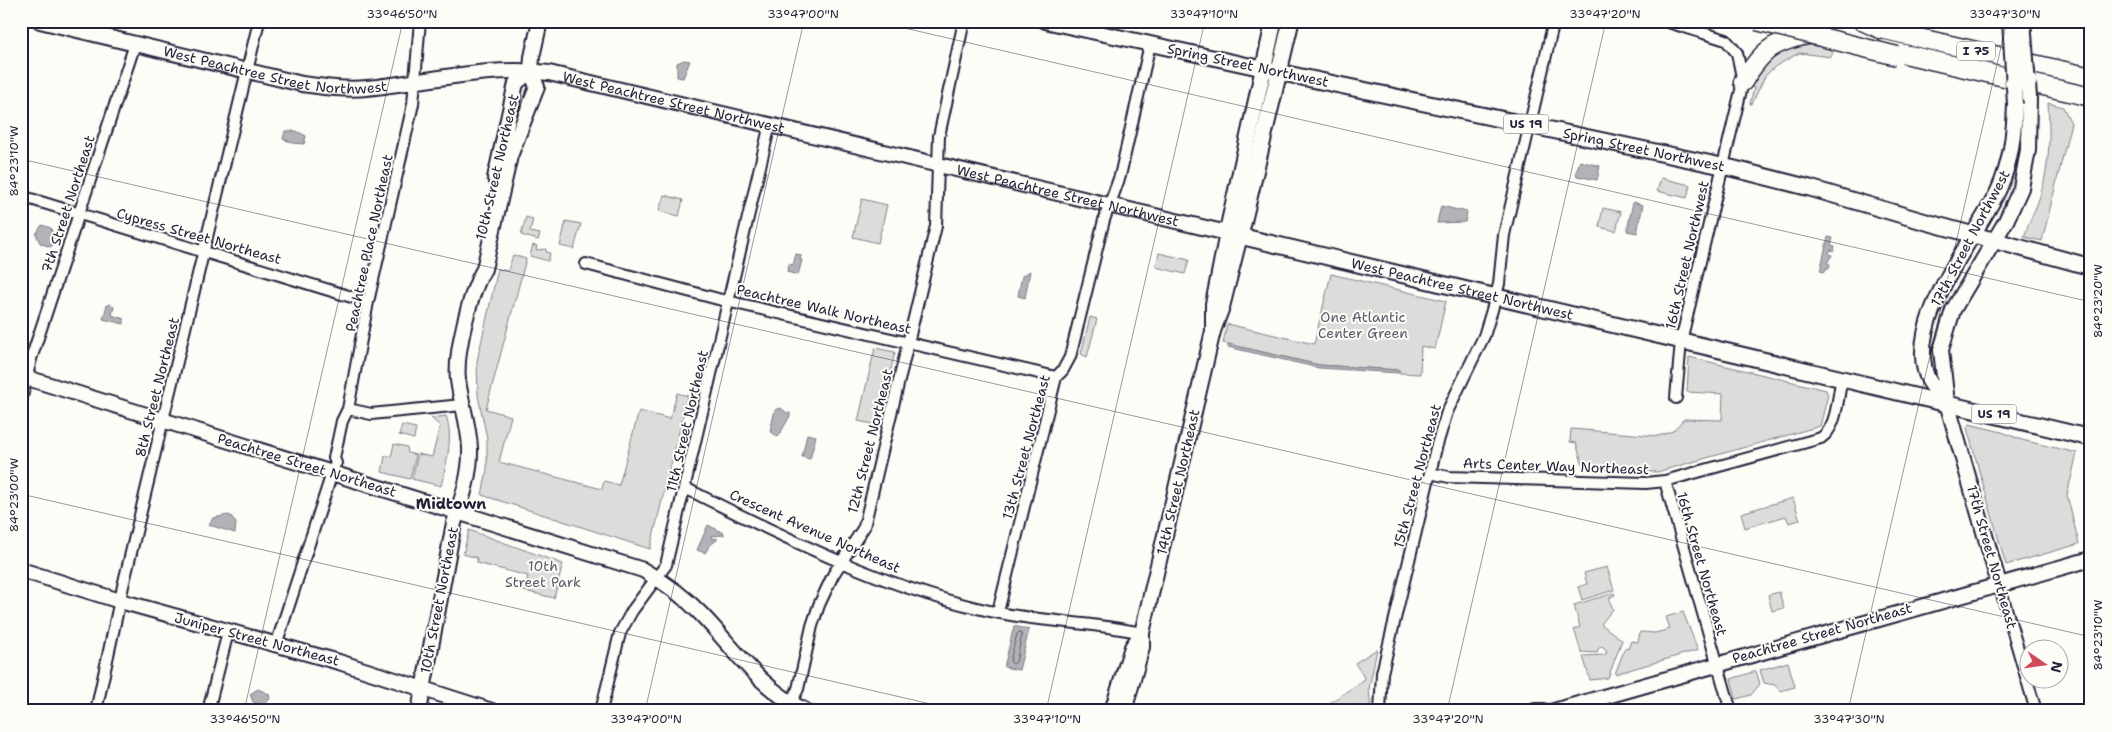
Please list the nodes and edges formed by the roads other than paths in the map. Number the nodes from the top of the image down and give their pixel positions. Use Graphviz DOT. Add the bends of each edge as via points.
graph roads {
  1 [pos="40,21"];
  2 [pos="259,21"];
  3 [pos="420,21"];
  4 [pos="540,21"];
  5 [pos="964,21"];
  6 [pos="1045,21"];
  7 [pos="1274,21"];
  8 [pos="1291,21"];
  9 [pos="1554,21"];
  10 [pos="1665,21"];
  11 [pos="1756,21"];
  12 [pos="1764,21"];
  13 [pos="1862,21"];
  14 [pos="2010,21"];
  15 [pos="2023,21"];
  16 [pos="1819,33"];
  17 [pos="135,44"];
  18 [pos="1150,44"];
  19 [pos="1272,70"];
  20 [pos="247,71"];
  21 [pos="531,71"];
  22 [pos="2091,77"];
  23 [pos="414,81"];
  24 [pos="1743,82"];
  25 [pos="2021,82"];
  26 [pos="2091,97"];
  27 [pos="2022,104"];
  28 [pos="770,124"];
  29 [pos="1530,125"];
  30 [pos="938,164"];
  31 [pos="1723,166"];
  32 [pos="21,196"];
  33 [pos="1109,205"];
  34 [pos="79,215"];
  35 [pos="1234,234"];
  36 [pos="1972,235"];
  37 [pos="1994,241"];
  38 [pos="204,252"];
  39 [pos="586,264"];
  40 [pos="2091,267"];
  41 [pos="476,283"];
  42 [pos="1496,297"];
  43 [pos="729,301"];
  44 [pos="368,302"];
  45 [pos="1681,341"];
  46 [pos="908,342"];
  47 [pos="24,377"];
  48 [pos="1056,377"];
  49 [pos="1842,379"];
  50 [pos="1676,398"];
  51 [pos="21,401"];
  52 [pos="1947,403"];
  53 [pos="462,404"];
  54 [pos="348,409"];
  55 [pos="162,420"];
  56 [pos="2091,438"];
  57 [pos="334,468"];
  58 [pos="1430,473"];
  59 [pos="1665,481"];
  60 [pos="685,488"];
  61 [pos="458,511"];
  62 [pos="2091,559"];
  63 [pos="842,561"];
  64 [pos="21,570"];
  65 [pos="657,578"];
  66 [pos="1999,584"];
  67 [pos="120,601"];
  68 [pos="998,612"];
  69 [pos="228,632"];
  70 [pos="1142,633"];
  71 [pos="276,645"];
  72 [pos="1717,663"];
  73 [pos="423,688"];
  74 [pos="789,706"];
  75 [pos="96,711"];
  76 [pos="208,711"];
  77 [pos="419,711"];
  78 [pos="492,711"];
  79 [pos="601,711"];
  80 [pos="806,711"];
  81 [pos="1112,711"];
  82 [pos="1124,711"];
  83 [pos="1380,711"];
  84 [pos="1534,711"];
  85 [pos="1544,711"];
  86 [pos="1554,711"];
  87 [pos="1731,711"];
  88 [pos="2036,711"];
  1 -- 17 [label="main road, West Peachtree Street Northwest"];
  2 -- 20 [label="street, 8th Street Northeast"];
  3 -- 23 [label="street, Peachtree Place Northeast"];
  4 -- 21 [label="main road"];
  5 -- 30 [label="street, 12th Street Northeast" via="940,136"];
  6 -- 18 [label="main road, Spring Street Northwest"];
  7 -- 19 [label="main road"];
  8 -- 19 [label="main road"];
  9 -- 29 [label="street, 15th Street Northeast"];
  10 -- 24 [label="street, 16th Street Northwest" via="1726,40 1737,53"];
  11 -- 25 [label="highway, bridge" via="1993,80"];
  12 -- 16 [label="highway"];
  13 -- 22 [label="highway, I 75" via="1880,29"];
  14 -- 25 [label="main road, 17th Street Northwest, bridge"];
  15 -- 25 [label="main road, 17th Street Northwest, bridge"];
  16 -- 24 [label="highway" via="1778,42 1755,63"];
  16 -- 26 [label="highway"];
  17 -- 20 [label="main road, West Peachtree Street Northwest"];
  17 -- 34 [label="street, 7th Street Northeast"];
  18 -- 19 [label="main road, Spring Street Northwest"];
  18 -- 33 [label="street, 13th Street Northeast" via="1120,176"];
  19 -- 29 [label="main road, Spring Street Northwest / US 19"];
  19 -- 35 [label="main road"];
  20 -- 23 [label="main road, West Peachtree Street Northwest" via="334,88 365,88"];
  20 -- 38 [label="street, 8th Street Northeast"];
  21 -- 23 [label="main road, West Peachtree Street Northwest"];
  21 -- 28 [label="main road, West Peachtree Street Northwest"];
  21 -- 41 [label="main road, 10th Street Northeast" via="537,87 512,149 484,269"];
  21 -- 41 [label="main road, 10th Street Northeast" via="516,84 474,266"];
  23 -- 44 [label="street, Peachtree Place Northeast" via="413,104"];
  24 -- 31 [label="street, 16th Street Northwest"];
  25 -- 27 [label="main road, 17th Street Northwest, bridge"];
  27 -- 36 [label="main road, 17th Street Northwest" via="2009,164"];
  27 -- 37 [label="main road, 17th Street Northwest" via="2028,150 2022,188"];
  28 -- 30 [label="main road, West Peachtree Street Northwest"];
  28 -- 43 [label="street, 11th Street Northeast"];
  29 -- 31 [label="main road, Spring Street Northwest / US 19"];
  29 -- 42 [label="street, 15th Street Northeast" via="1504,235"];
  30 -- 33 [label="main road, West Peachtree Street Northwest"];
  30 -- 46 [label="street, 12th Street Northeast" via="936,226"];
  31 -- 36 [label="main road, Spring Street Northwest / US 19"];
  31 -- 45 [label="street, 16th Street Northwest"];
  32 -- 34 [label="street, Cypress Street Northeast"];
  33 -- 35 [label="main road, West Peachtree Street Northwest"];
  33 -- 48 [label="street, 13th Street Northeast" via="1070,357"];
  34 -- 38 [label="street, Cypress Street Northeast"];
  34 -- 47 [label="street, 7th Street Northeast"];
  35 -- 42 [label="main road, West Peachtree Street Northwest / US 19"];
  35 -- 70 [label="main road, 14th Street Northeast" via="1222,307 1213,331"];
  36 -- 37 [label="main road, Spring Street Northwest / US 19"];
  36 -- 52 [label="main road, 17th Street Northwest" via="1939,293 1926,331 1926,374"];
  37 -- 40 [label="main road, Spring Street Northwest / US 19"];
  37 -- 52 [label="main road, 17th Street Northwest" via="1946,327 1940,350"];
  38 -- 44 [label="street, Cypress Street Northeast"];
  38 -- 55 [label="street, 8th Street Northeast"];
  39 -- 43 [label="street, Peachtree Walk Northeast"];
  41 -- 53 [label="main road, 10th Street Northeast" via="458,356"];
  42 -- 45 [label="main road, West Peachtree Street Northwest / US 19"];
  42 -- 58 [label="street, 15th Street Northeast" via="1484,336 1447,412"];
  43 -- 46 [label="street, Peachtree Walk Northeast"];
  43 -- 60 [label="street, 11th Street Northeast"];
  44 -- 54 [label="street, Peachtree Place Northeast"];
  45 -- 49 [label="main road, West Peachtree Street Northwest / US 19"];
  45 -- 50 [label="street, 16th Street Northwest"];
  46 -- 48 [label="street, Peachtree Walk Northeast"];
  46 -- 63 [label="street, 12th Street Northeast" via="864,527"];
  47 -- 51 [label="street, 7th Street Northeast"];
  47 -- 55 [label="main road, Peachtree Street Northeast"];
  48 -- 68 [label="street, 13th Street Northeast"];
  49 -- 52 [label="main road, West Peachtree Street Northwest / US 19"];
  49 -- 59 [label="street, Arts Center Way Northeast" via="1832,426 1827,434"];
  52 -- 56 [label="main road, West Peachtree Street Northwest / US 19"];
  52 -- 66 [label="main road, 17th Street Northeast"];
  53 -- 54 [label="street" via="371,414"];
  53 -- 61 [label="main road, 10th Street Northeast" via="470,449 469,468"];
  54 -- 57 [label="street, Peachtree Place Northeast" via="342,421"];
  55 -- 57 [label="main road, Peachtree Street Northeast"];
  55 -- 67 [label="street, 8th Street Northeast"];
  57 -- 61 [label="main road, Peachtree Street Northeast"];
  57 -- 71 [label="street, Peachtree Place Northeast"];
  58 -- 59 [label="street, Arts Center Way Northeast" via="1449,477"];
  58 -- 83 [label="street, 15th Street Northeast" via="1382,673"];
  59 -- 72 [label="street, 16th Street Northeast"];
  60 -- 63 [label="street, Crescent Avenue Northeast"];
  60 -- 65 [label="street, 11th Street Northeast" via="666,566"];
  61 -- 65 [label="main road, Peachtree Street Northeast" via="643,570"];
  61 -- 73 [label="main road, 10th Street Northeast"];
  62 -- 66 [label="main road, Peachtree Street Northeast"];
  63 -- 68 [label="street, Crescent Avenue Northeast" via="958,604"];
  63 -- 74 [label="street, 12th Street Northeast" via="815,615 798,689"];
  64 -- 67 [label="main road, Juniper Street Northeast"];
  65 -- 74 [label="main road, Peachtree Street Northeast" via="700,612"];
  65 -- 79 [label="street, 11th Street Northeast" via="620,633"];
  66 -- 72 [label="main road, Peachtree Street Northeast"];
  66 -- 88 [label="street, 17th Street Northeast"];
  67 -- 69 [label="main road, Juniper Street Northeast"];
  67 -- 75 [label="street, 8th Street Northeast"];
  68 -- 70 [label="street, Crescent Avenue Northeast"];
  69 -- 71 [label="main road, Juniper Street Northeast"];
  69 -- 76 [label="street"];
  70 -- 81 [label="main road, 14th Street Northeast" via="1132,647"];
  70 -- 82 [label="main road, 14th Street Northeast" via="1142,647"];
  71 -- 73 [label="main road, Juniper Street Northeast"];
  72 -- 86 [label="main road, Peachtree Street Northeast"];
  72 -- 87 [label="street, 16th Street Northeast"];
  73 -- 77 [label="main road, 10th Street Northeast"];
  73 -- 78 [label="main road, Juniper Street Northeast"];
  74 -- 80 [label="main road, Peachtree Street Northeast"];
  84 -- 85 [label="main road"];
}
